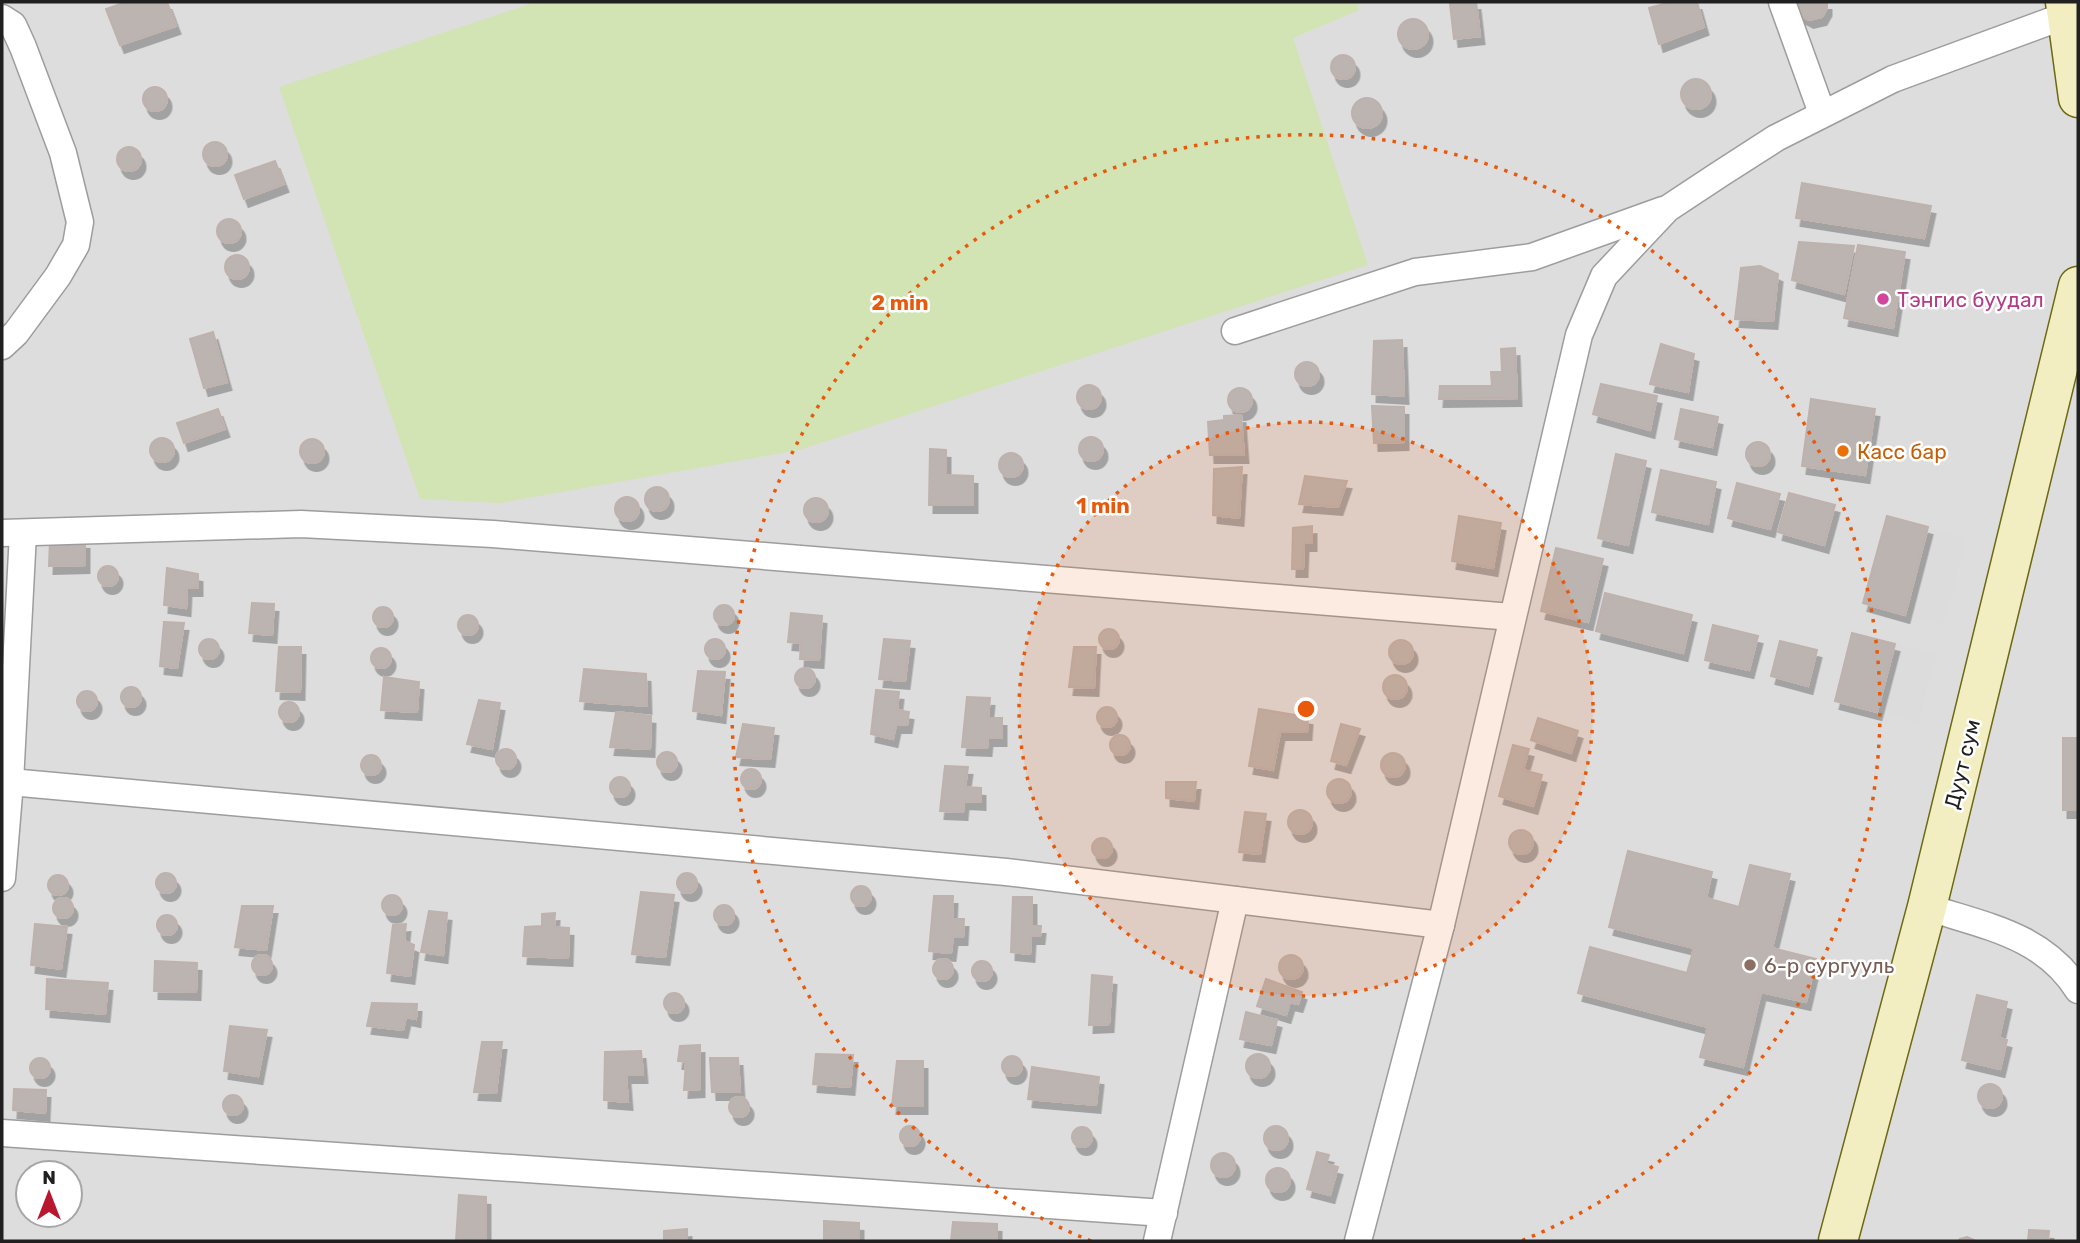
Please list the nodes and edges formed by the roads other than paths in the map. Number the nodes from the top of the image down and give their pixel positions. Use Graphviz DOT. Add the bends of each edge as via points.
graph roads {
  1 [pos="1782,2"];
  2 [pos="2066,8"];
  3 [pos="2,18"];
  4 [pos="2078,99"];
  5 [pos="1822,114"];
  6 [pos="1667,209"];
  7 [pos="2078,286"];
  8 [pos="1235,331"];
  9 [pos="2,346"];
  10 [pos="13,533"];
  11 [pos="1512,617"];
  12 [pos="10,782"];
  13 [pos="2,878"];
  14 [pos="1235,900"];
  15 [pos="1927,908"];
  16 [pos="1441,925"];
  17 [pos="2078,990"];
  18 [pos="2,1133"];
  19 [pos="1164,1213"];
  20 [pos="1157,1241"];
  21 [pos="1358,1241"];
  22 [pos="1838,1241"];
  1 -- 5 [label="street"];
  2 -- 4 [label="main road"];
  2 -- 5 [label="street" via="1893,79"];
  3 -- 9 [label="street" via="13,25 23,47 62,153 80,222 76,245 58,276"];
  5 -- 6 [label="street" via="1776,138"];
  6 -- 8 [label="street" via="1532,257 1415,272"];
  6 -- 11 [label="street" via="1604,276 1579,335"];
  7 -- 15 [label="main road, Дуут сум"];
  10 -- 11 [label="street" via="301,524 493,534"];
  10 -- 12 [label="street"];
  11 -- 16 [label="street"];
  12 -- 13 [label="street"];
  12 -- 14 [label="street" via="992,870"];
  14 -- 16 [label="street"];
  14 -- 19 [label="street"];
  15 -- 17 [label="street" via="2011,935 2044,951"];
  15 -- 22 [label="main road, Дуут сум"];
  16 -- 21 [label="street"];
  18 -- 19 [label="street"];
  19 -- 20 [label="street"];
}
